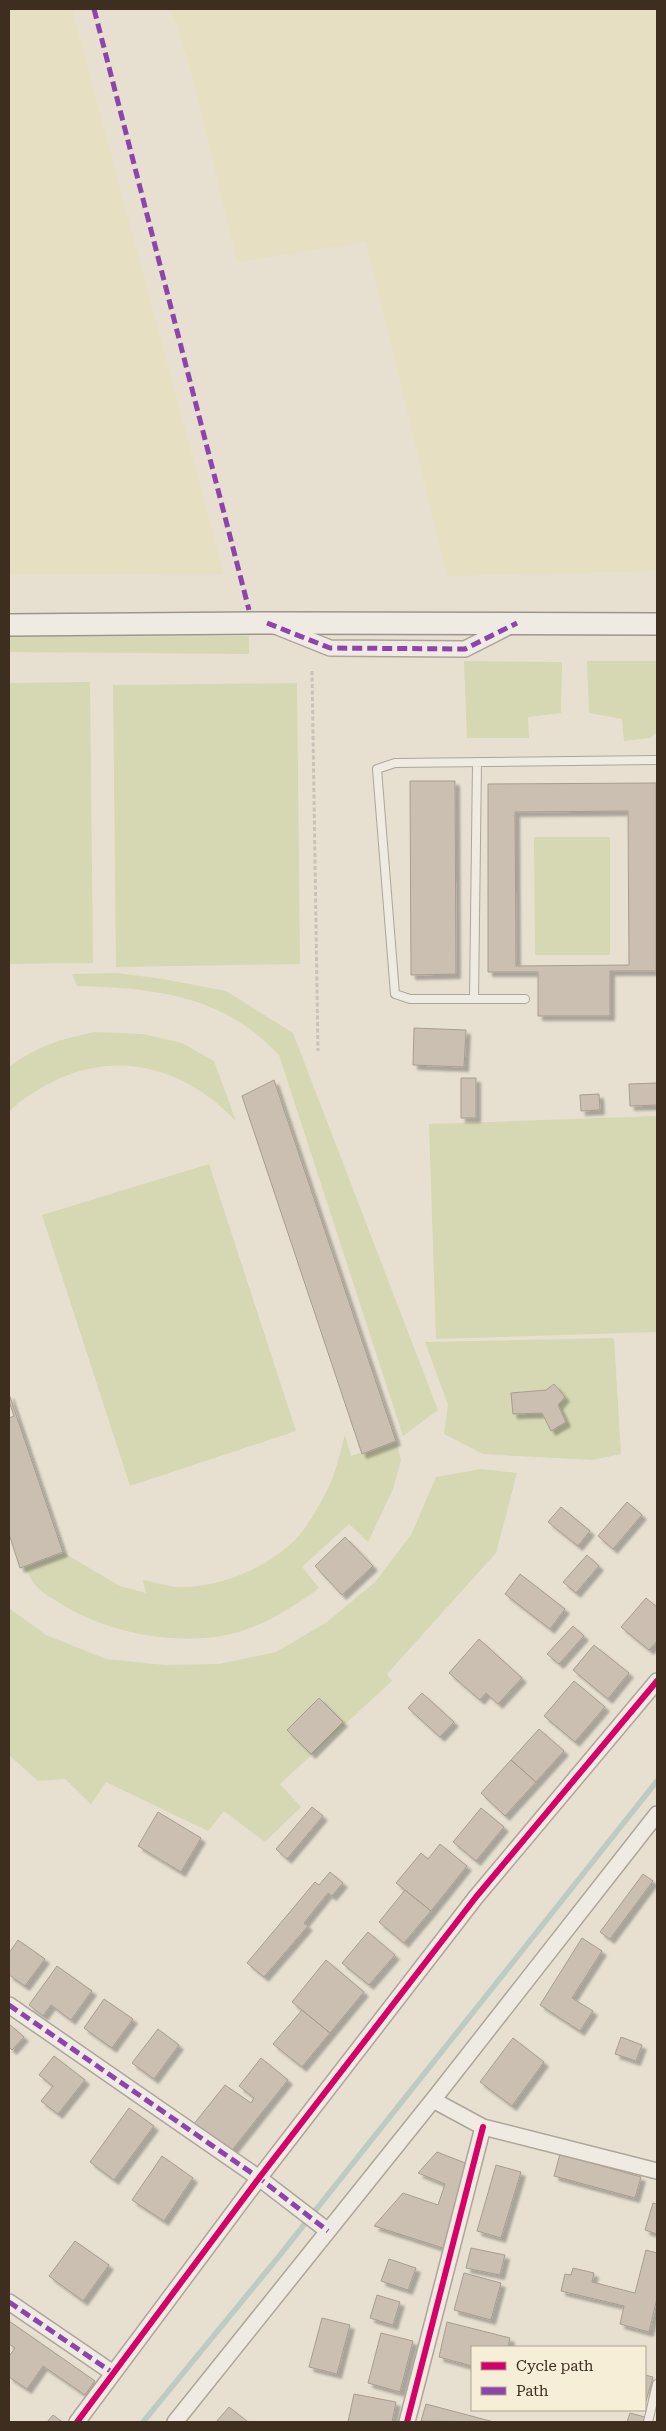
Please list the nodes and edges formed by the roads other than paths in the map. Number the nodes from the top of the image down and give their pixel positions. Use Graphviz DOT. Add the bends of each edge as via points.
graph roads {
  1 [pos="657,611"];
  2 [pos="9,612"];
  3 [pos="657,624"];
  4 [pos="9,625"];
  5 [pos="657,760"];
  6 [pos="477,762"];
  7 [pos="474,999"];
  8 [pos="525,999"];
  9 [pos="657,1681"];
  10 [pos="657,1814"];
  11 [pos="9,2005"];
  12 [pos="433,2100"];
  13 [pos="483,2127"];
  14 [pos="657,2171"];
  15 [pos="259,2178"];
  16 [pos="316,2222"];
  17 [pos="9,2302"];
  18 [pos="113,2373"];
  19 [pos="657,2384"];
  20 [pos="77,2422"];
  21 [pos="175,2422"];
  22 [pos="407,2422"];
  23 [pos="648,2422"];
  1 -- 2 [label="main road"];
  3 -- 4 [label="main road"];
  5 -- 6 [label="lane"];
  6 -- 7 [label="lane"];
  6 -- 7 [label="lane" via="395,763 377,769 395,994 410,999"];
  7 -- 8 [label="lane"];
  9 -- 15 [label="street" via="476,1897"];
  10 -- 12 [label="street"];
  11 -- 15 [label="street"];
  12 -- 13 [label="street"];
  12 -- 16 [label="street"];
  13 -- 14 [label="street"];
  13 -- 22 [label="street"];
  15 -- 16 [label="street"];
  15 -- 18 [label="street"];
  16 -- 21 [label="street"];
  17 -- 18 [label="street"];
  18 -- 20 [label="street"];
  19 -- 23 [label="lane"];
}
